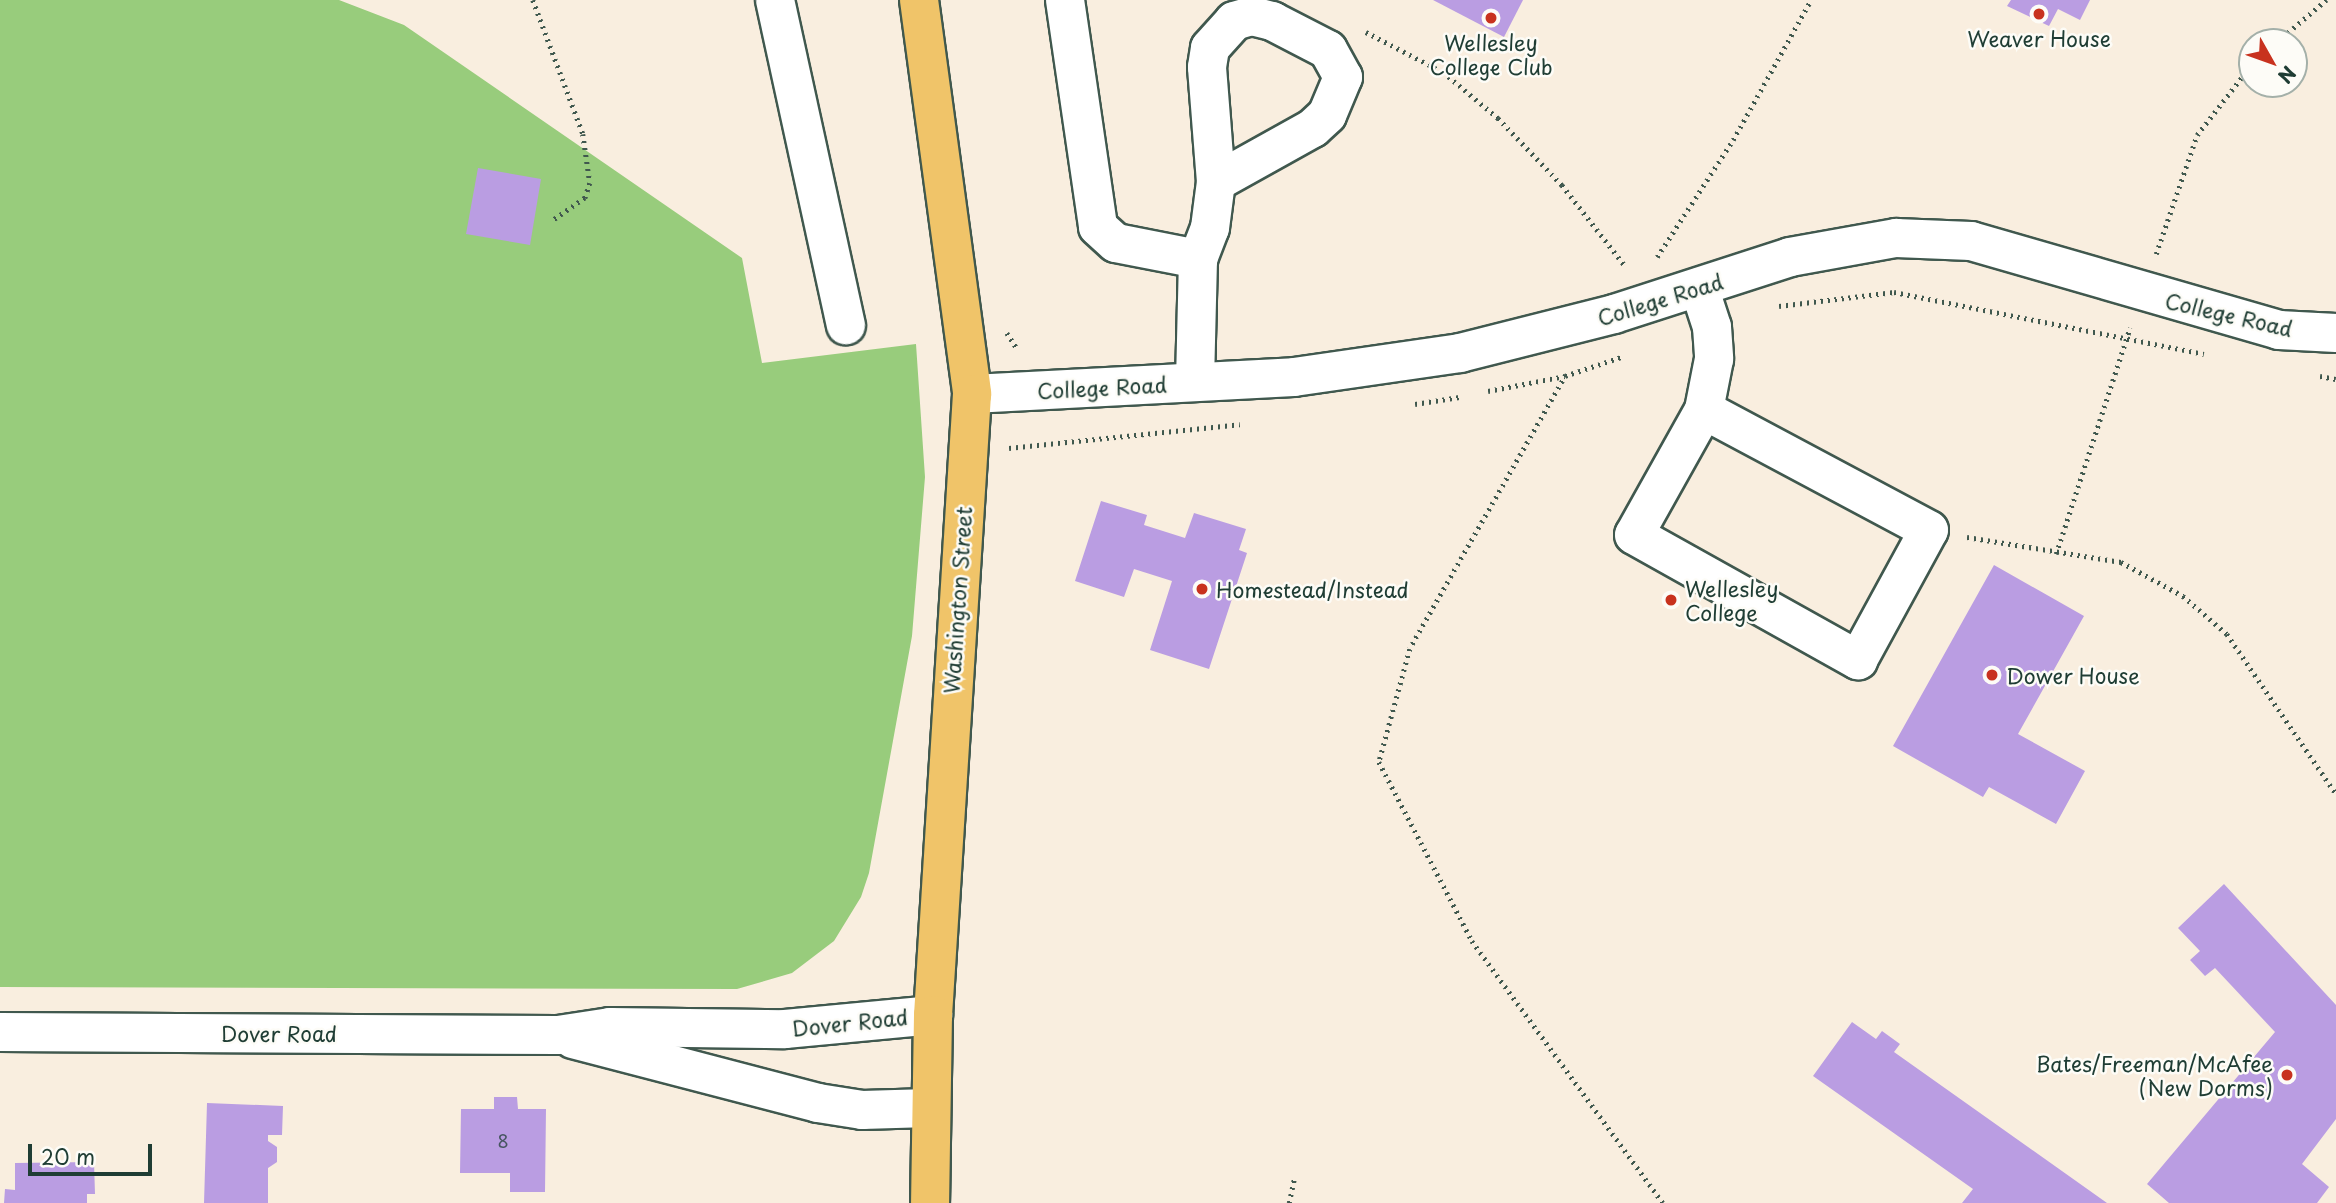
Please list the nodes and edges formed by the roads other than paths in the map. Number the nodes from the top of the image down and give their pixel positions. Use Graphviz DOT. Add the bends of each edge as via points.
graph roads {
  1 [pos="775,0"];
  2 [pos="919,0"];
  3 [pos="1065,0"];
  4 [pos="1227,10"];
  5 [pos="1216,182"];
  6 [pos="1198,259"];
  7 [pos="1699,287"];
  8 [pos="846,325"];
  9 [pos="2336,333"];
  10 [pos="1195,382"];
  11 [pos="972,394"];
  12 [pos="1703,410"];
  13 [pos="933,1015"];
  14 [pos="0,1032"];
  15 [pos="558,1035"];
  16 [pos="929,1108"];
  17 [pos="930,1203"];
  1 -- 8 [label="street"];
  2 -- 11 [label="main road, Washington Street"];
  3 -- 6 [label="street" via="1098,227 1116,243"];
  4 -- 5 [label="street" via="1207,66"];
  4 -- 5 [label="street" via="1283,27 1328,50 1343,78 1327,115 1313,128"];
  5 -- 6 [label="street" via="1210,228"];
  6 -- 10 [label="street"];
  7 -- 9 [label="street, College Road" via="1790,257 1896,237 1971,241 2279,330"];
  7 -- 10 [label="street, College Road" via="1507,344 1460,353 1294,377"];
  7 -- 12 [label="street" via="1712,327 1714,359"];
  10 -- 11 [label="street, College Road"];
  11 -- 13 [label="main road, Washington Street"];
  12 -- 12 [label="street" via="1634,535 1858,660 1929,530"];
  13 -- 15 [label="street, Dover Road" via="785,1029 610,1027"];
  13 -- 16 [label="main road, Washington Street"];
  14 -- 15 [label="street, Dover Road"];
  15 -- 16 [label="street, Dover Road" via="818,1103 862,1110"];
  16 -- 17 [label="main road, Washington Street"];
}
